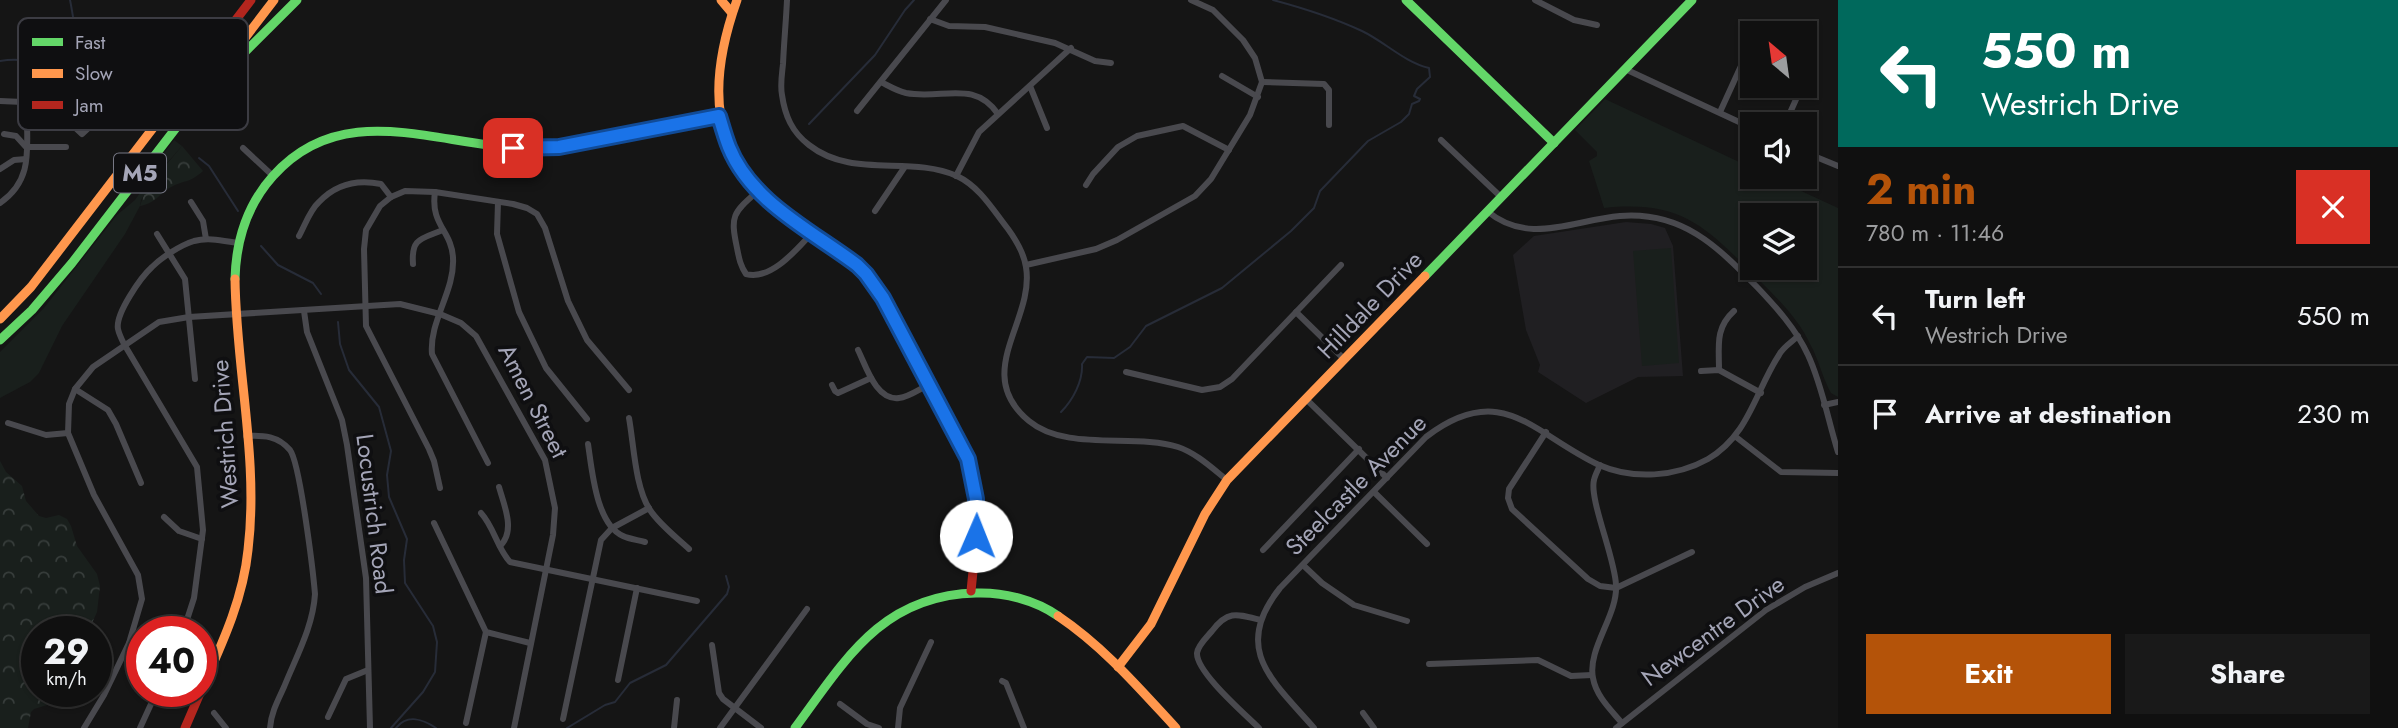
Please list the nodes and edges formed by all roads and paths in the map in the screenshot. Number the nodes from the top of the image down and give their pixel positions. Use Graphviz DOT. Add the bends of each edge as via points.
graph roads {
  1 [pos="251,0"];
  2 [pos="274,0"];
  3 [pos="297,0"];
  4 [pos="721,0"];
  5 [pos="737,0"];
  6 [pos="787,0"];
  7 [pos="946,0"];
  8 [pos="1191,0"];
  9 [pos="1406,0"];
  10 [pos="1535,0"];
  11 [pos="1692,0"];
  12 [pos="732,13"];
  13 [pos="237,18"];
  14 [pos="930,19"];
  15 [pos="1597,25"];
  16 [pos="248,33"];
  17 [pos="1071,48"];
  18 [pos="248,49"];
  19 [pos="1111,63"];
  20 [pos="1740,68"];
  21 [pos="1625,69"];
  22 [pos="1222,76"];
  23 [pos="881,82"];
  24 [pos="1262,82"];
  25 [pos="1030,86"];
  26 [pos="1258,97"];
  27 [pos="0,101"];
  28 [pos="18,101"];
  29 [pos="857,111"];
  30 [pos="1720,112"];
  31 [pos="998,114"];
  32 [pos="719,116"];
  33 [pos="1740,122"];
  34 [pos="1329,124"];
  35 [pos="1047,128"];
  36 [pos="26,130"];
  37 [pos="151,130"];
  38 [pos="173,130"];
  39 [pos="4,134"];
  40 [pos="1441,140"];
  41 [pos="1554,143"];
  42 [pos="66,146"];
  43 [pos="26,147"];
  44 [pos="243,148"];
  45 [pos="1229,150"];
  46 [pos="1817,157"];
  47 [pos="26,159"];
  48 [pos="1837,164"];
  49 [pos="904,168"];
  50 [pos="0,169"];
  51 [pos="272,175"];
  52 [pos="956,176"];
  53 [pos="1086,185"];
  54 [pos="758,191"];
  55 [pos="435,192"];
  56 [pos="391,197"];
  57 [pos="1501,197"];
  58 [pos="191,202"];
  59 [pos="498,202"];
  60 [pos="0,203"];
  61 [pos="875,211"];
  62 [pos="1487,211"];
  63 [pos="443,230"];
  64 [pos="812,233"];
  65 [pos="157,234"];
  66 [pos="299,236"];
  67 [pos="206,239"];
  68 [pos="238,243"];
  69 [pos="171,254"];
  70 [pos="413,264"];
  71 [pos="1026,265"];
  72 [pos="1341,265"];
  73 [pos="367,306"];
  74 [pos="304,311"];
  75 [pos="1734,311"];
  76 [pos="1296,312"];
  77 [pos="440,314"];
  78 [pos="237,315"];
  79 [pos="189,317"];
  80 [pos="0,319"];
  81 [pos="1798,337"];
  82 [pos="0,341"];
  83 [pos="124,344"];
  84 [pos="858,350"];
  85 [pos="1344,359"];
  86 [pos="1719,370"];
  87 [pos="1701,371"];
  88 [pos="1126,372"];
  89 [pos="872,378"];
  90 [pos="195,379"];
  91 [pos="930,384"];
  92 [pos="832,385"];
  93 [pos="75,389"];
  94 [pos="629,390"];
  95 [pos="1761,393"];
  96 [pos="1306,398"];
  97 [pos="1838,402"];
  98 [pos="1824,405"];
  99 [pos="629,418"];
  100 [pos="587,419"];
  101 [pos="8,423"];
  102 [pos="1546,432"];
  103 [pos="68,433"];
  104 [pos="246,436"];
  105 [pos="1736,437"];
  106 [pos="588,444"];
  107 [pos="1359,449"];
  108 [pos="1838,452"];
  109 [pos="488,463"];
  110 [pos="1600,465"];
  111 [pos="1838,473"];
  112 [pos="1387,478"];
  113 [pos="1227,480"];
  114 [pos="141,483"];
  115 [pos="499,487"];
  116 [pos="440,488"];
  117 [pos="1374,492"];
  118 [pos="649,508"];
  119 [pos="481,513"];
  120 [pos="164,517"];
  121 [pos="434,523"];
  122 [pos="612,528"];
  123 [pos="202,540"];
  124 [pos="645,542"];
  125 [pos="1427,544"];
  126 [pos="500,546"];
  127 [pos="689,549"];
  128 [pos="1263,550"];
  129 [pos="1692,552"];
  130 [pos="1303,565"];
  131 [pos="547,570"];
  132 [pos="1838,572"];
  133 [pos="592,579"];
  134 [pos="637,588"];
  135 [pos="1616,588"];
  136 [pos="971,591"];
  137 [pos="697,601"];
  138 [pos="807,609"];
  139 [pos="138,616"];
  140 [pos="188,616"];
  141 [pos="1260,620"];
  142 [pos="1407,621"];
  143 [pos="486,632"];
  144 [pos="931,642"];
  145 [pos="530,643"];
  146 [pos="712,645"];
  147 [pos="126,649"];
  148 [pos="217,654"];
  149 [pos="1429,664"];
  150 [pos="1118,667"];
  151 [pos="368,670"];
  152 [pos="1592,675"];
  153 [pos="618,680"];
  154 [pos="1002,681"];
  155 [pos="677,700"];
  156 [pos="840,704"];
  157 [pos="150,707"];
  158 [pos="194,707"];
  159 [pos="734,708"];
  160 [pos="1363,712"];
  161 [pos="214,713"];
  162 [pos="328,717"];
  163 [pos="563,719"];
  164 [pos="466,723"];
  165 [pos="1619,726"];
  166 [pos="84,728"];
  167 [pos="140,728"];
  168 [pos="185,728"];
  169 [pos="226,728"];
  170 [pos="270,728"];
  171 [pos="370,728"];
  172 [pos="514,728"];
  173 [pos="674,728"];
  174 [pos="720,728"];
  175 [pos="761,728"];
  176 [pos="795,728"];
  177 [pos="879,728"];
  178 [pos="898,728"];
  179 [pos="1024,728"];
  180 [pos="1176,728"];
  181 [pos="1259,728"];
  182 [pos="1314,728"];
  183 [pos="1374,728"];
  1 -- 13 [label="street, M5"];
  2 -- 16 [label="street, M5"];
  3 -- 18 [label="street"];
  4 -- 12 [label="street"];
  5 -- 12 [label="street"];
  6 -- 49 [label="street" via="781,92 795,131 832,159"];
  7 -- 14 [label="street"];
  8 -- 24 [label="street" via="1213,10 1243,40 1255,58"];
  9 -- 41 [label="street"];
  10 -- 15 [label="street" via="1574,20"];
  11 -- 21 [label="street, Hilldale Drive"];
  12 -- 32 [label="street" via="717,72"];
  14 -- 17 [label="street" via="949,26 992,28"];
  14 -- 23 [label="street"];
  17 -- 19 [label="street" via="1094,61"];
  17 -- 25 [label="street"];
  20 -- 30 [label="street"];
  21 -- 30 [label="street"];
  21 -- 41 [label="street, Hilldale Drive"];
  22 -- 26 [label="street"];
  23 -- 29 [label="street"];
  23 -- 31 [label="street" via="906,93 976,95"];
  24 -- 26 [label="street"];
  24 -- 34 [label="street" via="1324,84"];
  25 -- 31 [label="street"];
  25 -- 35 [label="street"];
  26 -- 45 [label="street"];
  27 -- 28 [label="street"];
  30 -- 33 [label="street"];
  31 -- 52 [label="street" via="979,132"];
  32 -- 51 [label="street, Westrich Drive" via="537,148 376,130 352,132 307,148"];
  32 -- 54 [label="street" via="729,148"];
  36 -- 43 [label="street"];
  37 -- 80 [label="street, M5" via="31,287"];
  38 -- 82 [label="street, M5" via="72,263"];
  39 -- 43 [label="street" via="16,136"];
  40 -- 57 [label="street"];
  41 -- 57 [label="street, Hilldale Drive"];
  42 -- 43 [label="street"];
  43 -- 47 [label="street"];
  44 -- 51 [label="street"];
  45 -- 53 [label="street" via="1183,127 1137,136 1118,147"];
  45 -- 71 [label="street" via="1195,196 1096,249"];
  46 -- 48 [label="street"];
  47 -- 50 [label="street"];
  47 -- 60 [label="street" via="23,180"];
  49 -- 52 [label="street"];
  49 -- 61 [label="street"];
  51 -- 68 [label="street, Westrich Drive" via="251,206"];
  52 -- 71 [label="street" via="987,202 1013,237"];
  54 -- 64 [label="street"];
  54 -- 64 [label="street" via="736,213 732,225 746,274 782,264"];
  55 -- 56 [label="street" via="413,190"];
  55 -- 59 [label="street"];
  55 -- 63 [label="street" via="434,209"];
  56 -- 66 [label="street" via="381,184 348,183 318,202"];
  56 -- 73 [label="street" via="366,230"];
  57 -- 62 [label="street, Hilldale Drive"];
  58 -- 67 [label="street" via="204,221"];
  59 -- 94 [label="street" via="527,208 542,221 568,301 587,340"];
  59 -- 100 [label="street" via="497,234 519,312 546,368"];
  62 -- 81 [label="street" via="1503,223 1538,230 1620,216 1675,223 1724,253"];
  62 -- 85 [label="street, Hilldale Drive"];
  63 -- 70 [label="street" via="415,244"];
  63 -- 77 [label="street" via="453,259"];
  64 -- 91 [label="street" via="866,274"];
  65 -- 69 [label="street"];
  67 -- 68 [label="street"];
  67 -- 69 [label="street"];
  68 -- 78 [label="street, Westrich Drive"];
  69 -- 79 [label="street" via="186,279"];
  69 -- 83 [label="street" via="150,268 119,317"];
  71 -- 113 [label="street" via="1026,288 1004,367 1007,390 1019,411 1048,433 1067,438 1181,448"];
  72 -- 76 [label="street"];
  73 -- 74 [label="street, Amen Street"];
  73 -- 77 [label="street, Amen Street" via="400,304"];
  73 -- 116 [label="street" via="366,326 429,449"];
  74 -- 78 [label="street, Amen Street"];
  74 -- 151 [label="street, Locustrich Road" via="307,332 342,420 347,445 366,578"];
  75 -- 86 [label="street" via="1719,333"];
  76 -- 85 [label="street"];
  76 -- 88 [label="street" via="1220,387 1202,390"];
  77 -- 109 [label="street" via="432,354"];
  77 -- 131 [label="street, Amen Street" via="476,336 545,460 555,524"];
  78 -- 79 [label="street, Amen Street"];
  78 -- 104 [label="street, Westrich Drive"];
  79 -- 83 [label="street, Amen Street" via="159,322"];
  79 -- 90 [label="street"];
  81 -- 95 [label="street, Steelcastle Avenue" via="1778,355"];
  81 -- 98 [label="street" via="1815,370"];
  83 -- 93 [label="street, Amen Street" via="93,367"];
  83 -- 123 [label="street" via="197,467"];
  84 -- 89 [label="street"];
  85 -- 96 [label="street, Hilldale Drive"];
  86 -- 87 [label="street"];
  86 -- 95 [label="street"];
  89 -- 91 [label="street" via="881,393 890,397 900,398"];
  89 -- 92 [label="street" via="838,393"];
  91 -- 136 [label="street" via="972,471 976,512"];
  93 -- 103 [label="street" via="67,413"];
  93 -- 114 [label="street" via="108,410"];
  95 -- 105 [label="street, Steelcastle Avenue"];
  96 -- 107 [label="street"];
  96 -- 113 [label="street, Hilldale Drive"];
  97 -- 98 [label="street"];
  98 -- 108 [label="street"];
  99 -- 118 [label="street" via="641,491"];
  101 -- 103 [label="street" via="46,435"];
  102 -- 110 [label="street, Steelcastle Avenue"];
  102 -- 112 [label="street, Steelcastle Avenue" via="1507,414 1467,414 1426,437"];
  102 -- 135 [label="street" via="1509,489 1509,504 1588,579"];
  103 -- 139 [label="street" via="94,495 135,569 141,585"];
  104 -- 148 [label="street, Westrich Drive" via="250,531 245,571 236,609"];
  104 -- 170 [label="street" via="275,438 293,455 315,594 313,615"];
  105 -- 110 [label="street, Steelcastle Avenue" via="1697,465 1663,474 1633,474"];
  105 -- 111 [label="street" via="1780,472"];
  106 -- 122 [label="street" via="597,499"];
  107 -- 112 [label="street"];
  107 -- 128 [label="street"];
  110 -- 135 [label="street" via="1593,481 1594,494 1612,555"];
  112 -- 117 [label="street, Steelcastle Avenue"];
  113 -- 150 [label="street, Hilldale Drive" via="1205,513 1151,625"];
  115 -- 126 [label="street" via="508,524"];
  117 -- 125 [label="street"];
  117 -- 130 [label="street, Steelcastle Avenue"];
  118 -- 122 [label="street"];
  118 -- 127 [label="street"];
  119 -- 126 [label="street"];
  120 -- 123 [label="street" via="178,531"];
  121 -- 143 [label="street"];
  122 -- 124 [label="street"];
  122 -- 133 [label="street" via="601,540"];
  123 -- 140 [label="street"];
  126 -- 131 [label="street" via="510,562"];
  129 -- 135 [label="street"];
  130 -- 141 [label="street, Steelcastle Avenue" via="1267,604"];
  130 -- 142 [label="street" via="1354,606"];
  131 -- 133 [label="street"];
  131 -- 145 [label="street, Amen Street"];
  132 -- 165 [label="street, Newcentre Drive" via="1766,610"];
  133 -- 134 [label="street"];
  133 -- 163 [label="street"];
  134 -- 137 [label="street"];
  134 -- 153 [label="street"];
  135 -- 152 [label="street"];
  136 -- 150 [label="street" via="1025,599 1059,614"];
  136 -- 176 [label="street" via="922,601 882,623 850,654"];
  138 -- 159 [label="street"];
  141 -- 181 [label="street" via="1234,614 1226,617 1197,653 1201,669"];
  141 -- 182 [label="street" via="1259,650 1265,666"];
  143 -- 145 [label="street"];
  143 -- 164 [label="street"];
  144 -- 178 [label="street" via="900,708"];
  145 -- 172 [label="street, Amen Street"];
  146 -- 159 [label="street" via="719,693"];
  147 -- 166 [label="street"];
  149 -- 152 [label="street" via="1538,660 1571,676"];
  150 -- 180 [label="street"];
  151 -- 162 [label="street" via="346,679"];
  151 -- 171 [label="street, Locustrich Road"];
  152 -- 165 [label="street"];
  154 -- 179 [label="street"];
  155 -- 173 [label="street"];
  156 -- 177 [label="street"];
  157 -- 167 [label="street"];
  158 -- 168 [label="street, Westrich Drive"];
  159 -- 174 [label="street"];
  159 -- 175 [label="street"];
  160 -- 183 [label="street"];
  161 -- 169 [label="street"];
}
